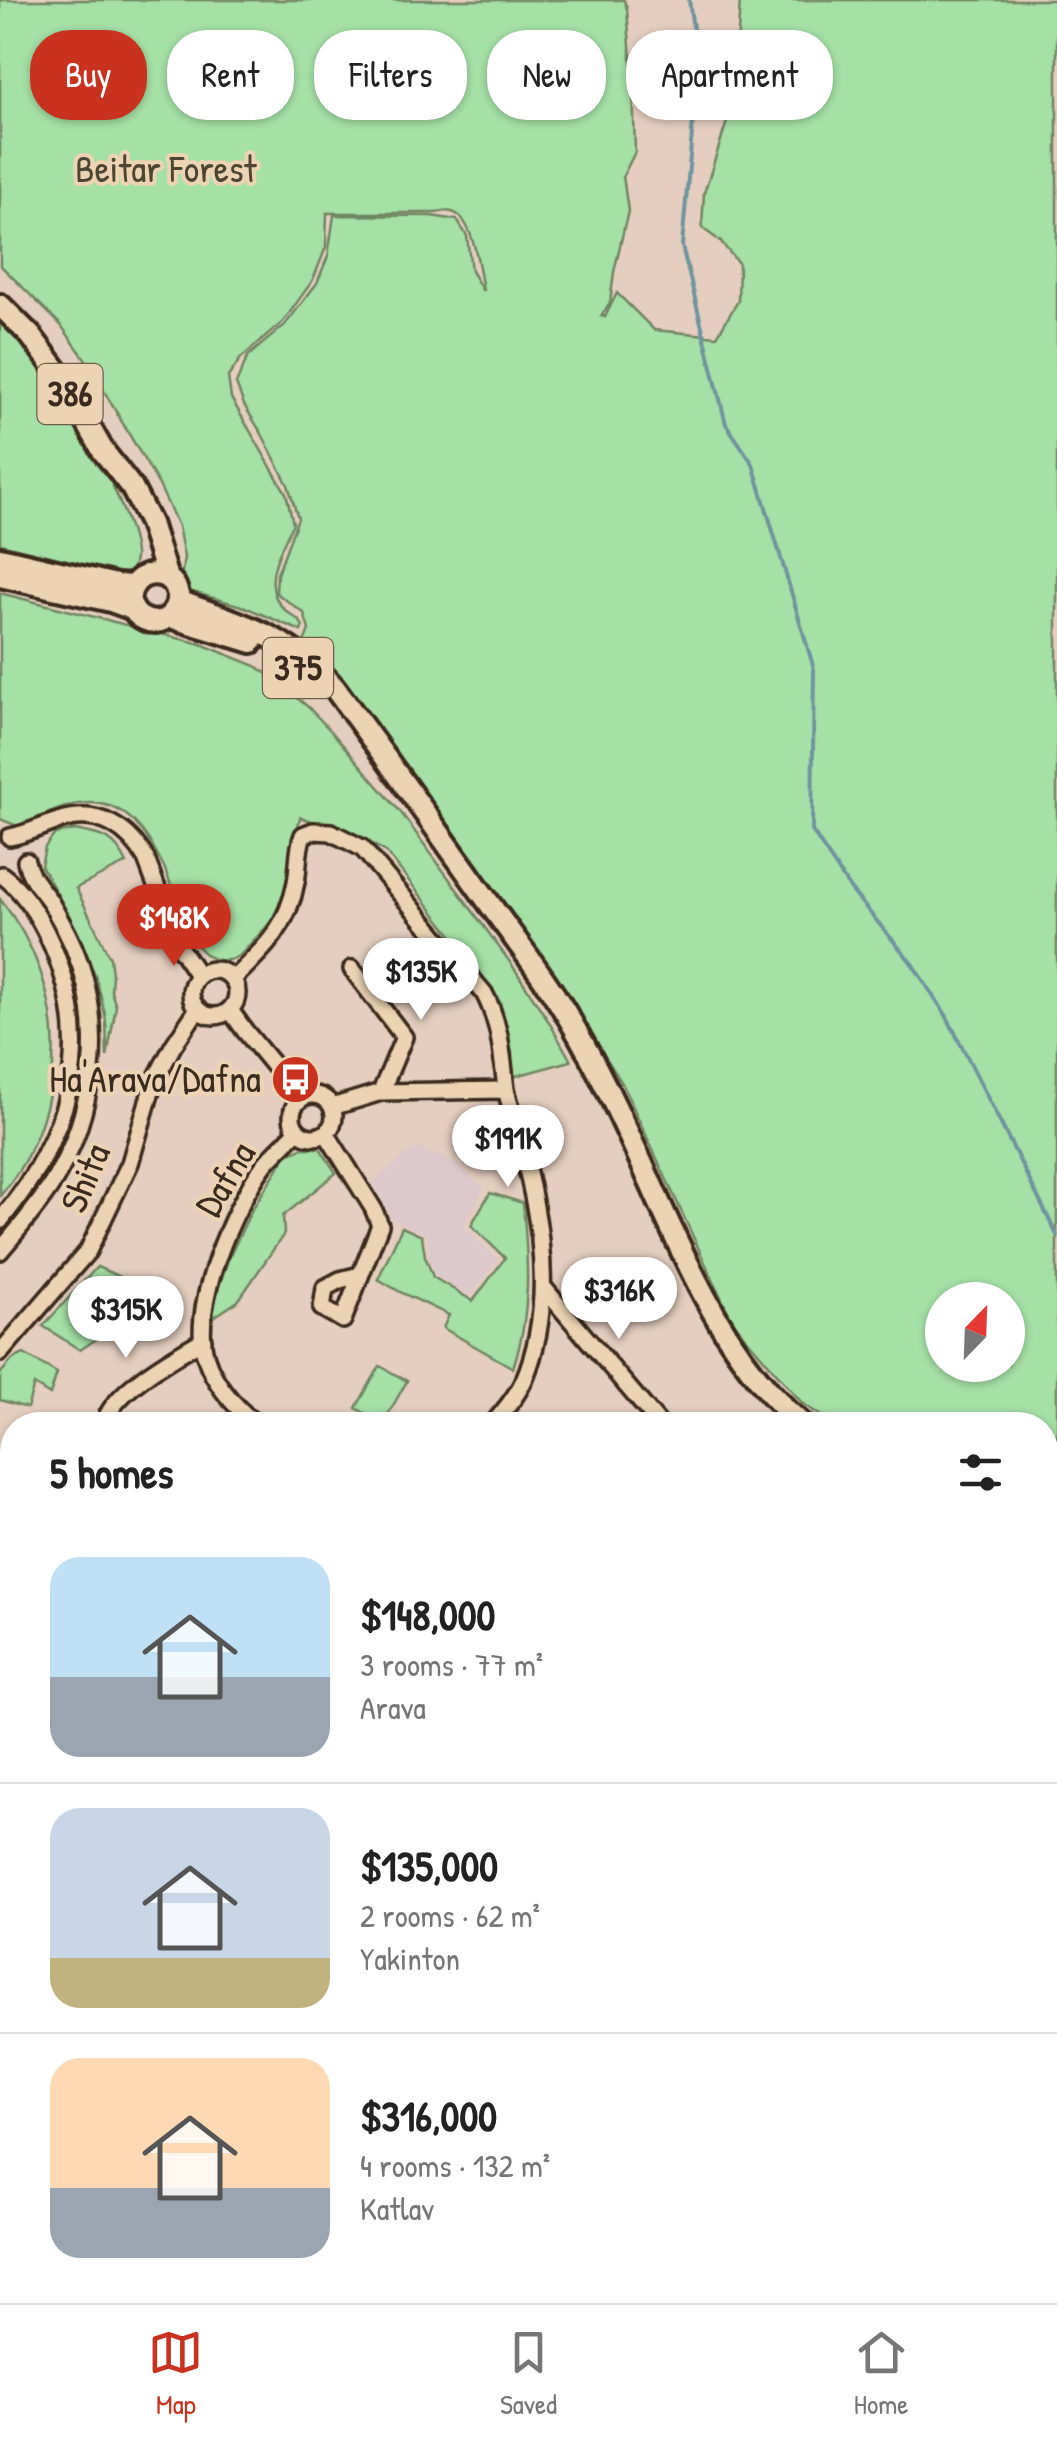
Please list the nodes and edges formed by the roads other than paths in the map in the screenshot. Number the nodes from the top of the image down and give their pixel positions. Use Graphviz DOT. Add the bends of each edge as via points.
graph roads {
  1 [pos="0,306"];
  2 [pos="0,558"];
  3 [pos="0,576"];
  4 [pos="149,580"];
  5 [pos="174,608"];
  6 [pos="132,609"];
  7 [pos="44,827"];
  8 [pos="5,836"];
  9 [pos="26,858"];
  10 [pos="1,875"];
  11 [pos="352,969"];
  12 [pos="198,975"];
  13 [pos="233,979"];
  14 [pos="198,1010"];
  15 [pos="230,1010"];
  16 [pos="506,1090"];
  17 [pos="381,1092"];
  18 [pos="301,1098"];
  19 [pos="332,1107"];
  20 [pos="298,1131"];
  21 [pos="326,1133"];
  22 [pos="0,1221"];
  23 [pos="0,1251"];
  24 [pos="360,1276"];
  25 [pos="544,1288"];
  26 [pos="202,1340"];
  27 [pos="0,1353"];
  28 [pos="108,1412"];
  29 [pos="241,1412"];
  30 [pos="503,1412"];
  31 [pos="649,1412"];
  32 [pos="789,1412"];
  1 -- 4 [label="main road, 386" via="32,336 132,488 150,523"];
  2 -- 4 [label="main road" via="116,585"];
  3 -- 6 [label="main road, 375"];
  4 -- 5 [label="main road" via="176,588"];
  4 -- 6 [label="main road" via="130,598"];
  5 -- 6 [label="main road, 375" via="151,622"];
  5 -- 32 [label="main road, 375" via="268,634 334,687 574,1026 699,1289 733,1348"];
  7 -- 8 [label="street"];
  7 -- 9 [label="street"];
  7 -- 12 [label="street" via="88,816 129,836 146,859 179,946"];
  8 -- 9 [label="street" via="21,842"];
  9 -- 10 [label="street" via="18,872"];
  9 -- 23 [label="street" via="80,964 92,1066 82,1122 62,1166"];
  10 -- 22 [label="street" via="27,901 56,954 73,1042 63,1116 36,1172"];
  11 -- 17 [label="street" via="404,1037"];
  12 -- 13 [label="street" via="213,969"];
  12 -- 14 [label="street" via="190,996"];
  13 -- 15 [label="street" via="237,998"];
  13 -- 16 [label="street" via="282,926 304,835 331,832 362,848 484,993 500,1034"];
  14 -- 15 [label="street" via="210,1016"];
  14 -- 27 [label="street, Shita" via="152,1084 130,1163 88,1252"];
  15 -- 18 [label="street"];
  16 -- 17 [label="street"];
  16 -- 25 [label="street" via="527,1166"];
  17 -- 19 [label="street"];
  18 -- 19 [label="street" via="322,1097"];
  18 -- 20 [label="street" via="292,1114"];
  19 -- 21 [label="street" via="334,1121"];
  20 -- 21 [label="street" via="308,1137"];
  20 -- 26 [label="street, Dafna" via="264,1165 221,1248 207,1288"];
  21 -- 24 [label="street" via="380,1225"];
  25 -- 30 [label="street" via="536,1344"];
  25 -- 31 [label="street"];
  26 -- 28 [label="street" via="148,1372"];
  26 -- 29 [label="street, Dafna" via="220,1386"];
}
